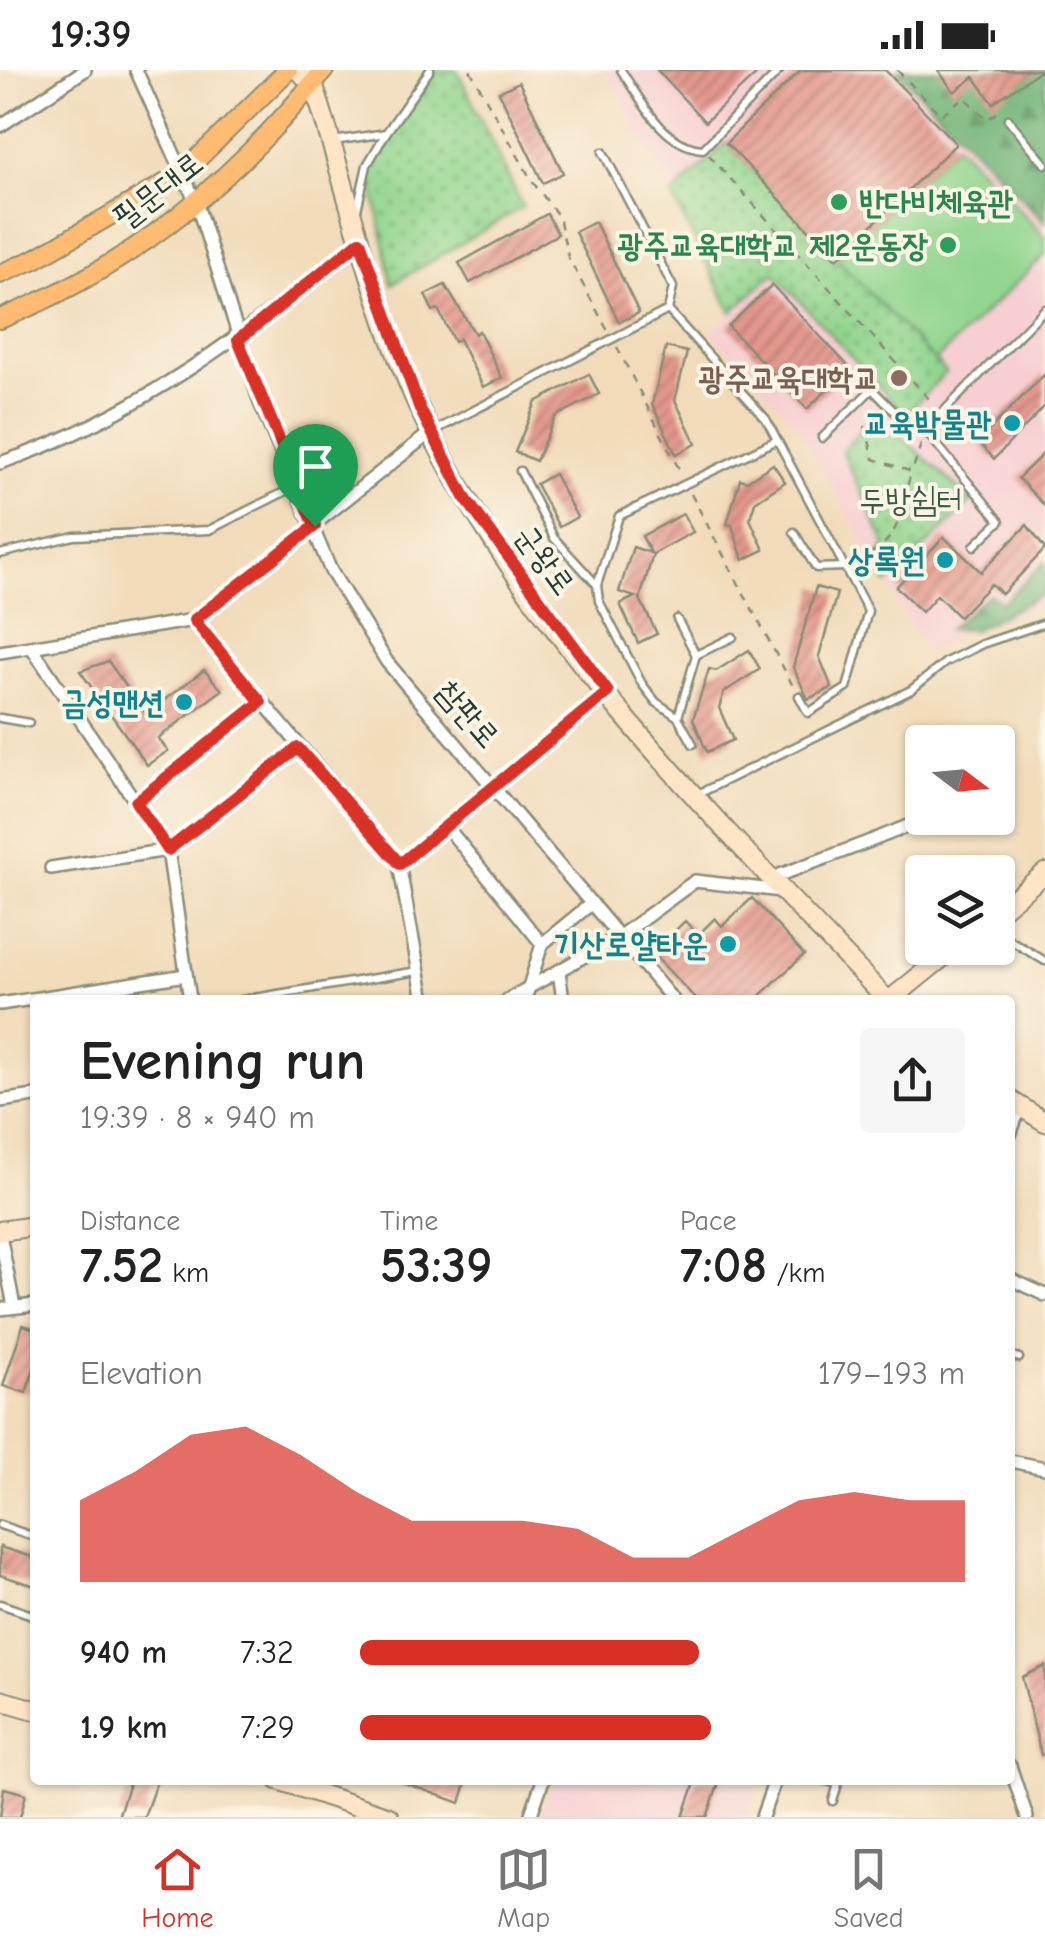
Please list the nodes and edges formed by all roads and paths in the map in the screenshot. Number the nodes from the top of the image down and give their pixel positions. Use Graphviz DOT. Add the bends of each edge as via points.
graph roads {
  1 [pos="85,70"];
  2 [pos="136,70"];
  3 [pos="288,70"];
  4 [pos="297,70"];
  5 [pos="430,70"];
  6 [pos="470,70"];
  7 [pos="621,70"];
  8 [pos="780,70"];
  9 [pos="897,70"];
  10 [pos="319,76"];
  11 [pos="1008,119"];
  12 [pos="0,126"];
  13 [pos="386,133"];
  14 [pos="332,141"];
  15 [pos="704,149"];
  16 [pos="603,152"];
  17 [pos="1045,164"];
  18 [pos="183,173"];
  19 [pos="196,205"];
  20 [pos="354,221"];
  21 [pos="360,241"];
  22 [pos="0,274"];
  23 [pos="1045,309"];
  24 [pos="668,310"];
  25 [pos="0,319"];
  26 [pos="612,339"];
  27 [pos="238,340"];
  28 [pos="929,399"];
  29 [pos="865,426"];
  30 [pos="925,430"];
  31 [pos="430,432"];
  32 [pos="822,438"];
  33 [pos="778,440"];
  34 [pos="0,463"];
  35 [pos="520,471"];
  36 [pos="912,472"];
  37 [pos="686,484"];
  38 [pos="295,487"];
  39 [pos="315,526"];
  40 [pos="794,532"];
  41 [pos="974,546"];
  42 [pos="871,552"];
  43 [pos="0,554"];
  44 [pos="845,567"];
  45 [pos="597,585"];
  46 [pos="678,619"];
  47 [pos="194,620"];
  48 [pos="1045,623"];
  49 [pos="733,637"];
  50 [pos="32,648"];
  51 [pos="0,652"];
  52 [pos="696,655"];
  53 [pos="608,692"];
  54 [pos="798,696"];
  55 [pos="261,702"];
  56 [pos="678,717"];
  57 [pos="0,718"];
  58 [pos="29,723"];
  59 [pos="693,744"];
  60 [pos="298,748"];
  61 [pos="494,787"];
  62 [pos="697,794"];
  63 [pos="136,802"];
  64 [pos="446,826"];
  65 [pos="905,828"];
  66 [pos="168,850"];
  67 [pos="400,864"];
  68 [pos="51,868"];
  69 [pos="1045,873"];
  70 [pos="778,885"];
  71 [pos="1015,898"];
  72 [pos="592,904"];
  73 [pos="620,936"];
  74 [pos="1015,943"];
  75 [pos="542,944"];
  76 [pos="1045,961"];
  77 [pos="932,965"];
  78 [pos="418,971"];
  79 [pos="559,972"];
  80 [pos="186,975"];
  81 [pos="526,994"];
  82 [pos="58,995"];
  83 [pos="189,995"];
  84 [pos="273,995"];
  85 [pos="423,995"];
  86 [pos="562,995"];
  87 [pos="669,995"];
  88 [pos="883,995"];
  89 [pos="894,995"];
  90 [pos="30,999"];
  91 [pos="0,1004"];
  92 [pos="30,1097"];
  93 [pos="0,1101"];
  94 [pos="1015,1103"];
  95 [pos="1045,1122"];
  96 [pos="30,1227"];
  97 [pos="0,1233"];
  98 [pos="1015,1281"];
  99 [pos="1045,1294"];
  100 [pos="30,1305"];
  101 [pos="14,1306"];
  102 [pos="0,1309"];
  103 [pos="1015,1357"];
  104 [pos="1019,1358"];
  105 [pos="1015,1462"];
  106 [pos="1045,1468"];
  107 [pos="0,1525"];
  108 [pos="30,1534"];
  109 [pos="0,1604"];
  110 [pos="30,1614"];
  111 [pos="0,1700"];
  112 [pos="30,1709"];
  113 [pos="1015,1777"];
  114 [pos="293,1785"];
  115 [pos="541,1785"];
  116 [pos="773,1785"];
  117 [pos="838,1785"];
  118 [pos="833,1801"];
  119 [pos="389,1817"];
  120 [pos="530,1817"];
  121 [pos="762,1817"];
  122 [pos="1028,1817"];
  1 -- 12 [label="street"];
  2 -- 18 [label="street, 참판로"];
  3 -- 18 [label="main road, 필문대로"];
  4 -- 10 [label="main road"];
  5 -- 13 [label="lane"];
  6 -- 26 [label="path" via="558,216 568,257"];
  7 -- 15 [label="lane" via="676,140"];
  8 -- 15 [label="lane"];
  9 -- 11 [label="path" via="941,116 964,97 987,120 998,110"];
  10 -- 14 [label="main road, 군왕로"];
  10 -- 19 [label="main road, 필문대로"];
  11 -- 17 [label="lane"];
  13 -- 14 [label="lane"];
  13 -- 20 [label="lane" via="367,165"];
  14 -- 20 [label="main road, 군왕로"];
  15 -- 28 [label="path"];
  16 -- 24 [label="lane" via="673,287"];
  18 -- 19 [label="street, 참판로"];
  18 -- 22 [label="main road, 필문대로"];
  19 -- 25 [label="main road, 필문대로" via="82,280"];
  19 -- 27 [label="street, 참판로"];
  20 -- 21 [label="main road, 군왕로"];
  21 -- 27 [label="street"];
  21 -- 31 [label="main road, 군왕로"];
  23 -- 30 [label="lane"];
  24 -- 26 [label="lane"];
  24 -- 33 [label="lane"];
  26 -- 31 [label="lane"];
  26 -- 37 [label="path"];
  27 -- 34 [label="street" via="95,422"];
  27 -- 38 [label="street, 참판로"];
  29 -- 36 [label="path" via="874,459"];
  30 -- 32 [label="lane" via="904,421 872,388"];
  30 -- 36 [label="path"];
  30 -- 41 [label="lane" via="1000,520"];
  31 -- 39 [label="street"];
  31 -- 53 [label="main road, 군왕로" via="486,528"];
  33 -- 37 [label="lane"];
  33 -- 44 [label="lane"];
  35 -- 45 [label="lane" via="554,538"];
  36 -- 42 [label="path" via="901,523 890,542"];
  37 -- 45 [label="lane" via="619,516"];
  37 -- 54 [label="path"];
  38 -- 39 [label="street, 참판로"];
  38 -- 43 [label="lane" via="208,530 74,536"];
  39 -- 47 [label="street"];
  39 -- 61 [label="street, 참판로" via="331,572 370,637"];
  40 -- 44 [label="lane" via="816,568"];
  44 -- 54 [label="lane" via="868,611 850,683 808,713"];
  45 -- 56 [label="lane" via="642,684"];
  46 -- 52 [label="lane"];
  47 -- 50 [label="street"];
  47 -- 55 [label="street"];
  48 -- 62 [label="lane" via="970,650 910,690"];
  49 -- 52 [label="lane"];
  50 -- 51 [label="street"];
  50 -- 63 [label="street"];
  52 -- 56 [label="lane"];
  53 -- 61 [label="street"];
  53 -- 62 [label="main road, 군왕로"];
  55 -- 60 [label="street"];
  55 -- 63 [label="street"];
  56 -- 59 [label="lane"];
  57 -- 58 [label="lane"];
  60 -- 66 [label="street"];
  60 -- 67 [label="street"];
  61 -- 64 [label="street"];
  61 -- 72 [label="street, 참판로"];
  62 -- 70 [label="main road, 군왕로"];
  63 -- 66 [label="street"];
  64 -- 67 [label="street"];
  64 -- 75 [label="street"];
  65 -- 70 [label="street"];
  66 -- 68 [label="street"];
  66 -- 80 [label="street"];
  67 -- 78 [label="street"];
  69 -- 71 [label="main road"];
  70 -- 73 [label="street" via="695,881"];
  70 -- 88 [label="main road, 군왕로"];
  72 -- 73 [label="street, 참판로"];
  72 -- 75 [label="street"];
  73 -- 79 [label="street"];
  73 -- 87 [label="street, 참판로"];
  74 -- 76 [label="lane"];
  75 -- 81 [label="street"];
  77 -- 89 [label="main road"];
  78 -- 84 [label="lane"];
  78 -- 85 [label="street"];
  79 -- 81 [label="street"];
  79 -- 86 [label="street"];
  80 -- 82 [label="street"];
  80 -- 83 [label="street"];
  90 -- 91 [label="street"];
  92 -- 93 [label="street"];
  94 -- 95 [label="main road"];
  96 -- 97 [label="main road"];
  97 -- 101 [label="street"];
  98 -- 99 [label="street"];
  100 -- 101 [label="street"];
  101 -- 102 [label="street"];
  103 -- 104 [label="lane"];
  105 -- 106 [label="street"];
  107 -- 108 [label="lane"];
  109 -- 110 [label="lane"];
  111 -- 112 [label="main road"];
  113 -- 122 [label="street"];
  114 -- 119 [label="main road"];
  115 -- 120 [label="street"];
  116 -- 121 [label="street"];
  117 -- 118 [label="lane"];
}
